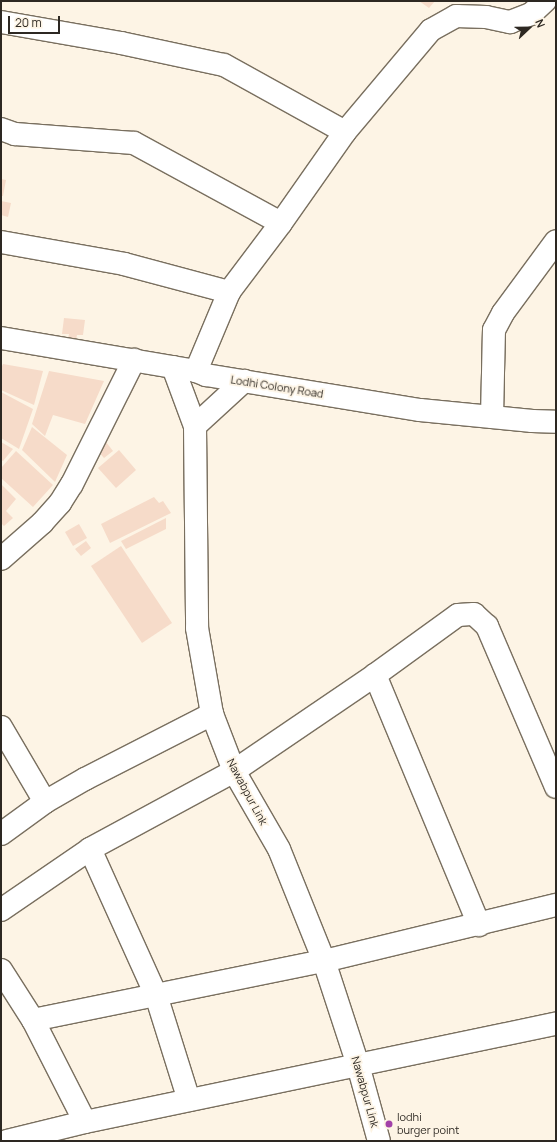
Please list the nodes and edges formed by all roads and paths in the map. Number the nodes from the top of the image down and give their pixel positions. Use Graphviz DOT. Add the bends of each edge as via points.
graph roads {
  1 [pos="545,1"];
  2 [pos="1,22"];
  3 [pos="1,129"];
  4 [pos="345,132"];
  5 [pos="281,223"];
  6 [pos="556,241"];
  7 [pos="1,242"];
  8 [pos="229,292"];
  9 [pos="2,339"];
  10 [pos="134,360"];
  11 [pos="173,367"];
  12 [pos="196,371"];
  13 [pos="244,381"];
  14 [pos="492,417"];
  15 [pos="556,422"];
  16 [pos="195,426"];
  17 [pos="1,558"];
  18 [pos="374,675"];
  19 [pos="212,714"];
  20 [pos="1,727"];
  21 [pos="234,770"];
  22 [pos="556,787"];
  23 [pos="45,802"];
  24 [pos="1,834"];
  25 [pos="90,849"];
  26 [pos="556,905"];
  27 [pos="1,910"];
  28 [pos="480,925"];
  29 [pos="324,961"];
  30 [pos="1,970"];
  31 [pos="156,995"];
  32 [pos="33,1020"];
  33 [pos="556,1024"];
  34 [pos="358,1065"];
  35 [pos="189,1100"];
  36 [pos="85,1122"];
  37 [pos="7,1141"];
  38 [pos="378,1141"];
  1 -- 4 [label="street" via="532,14 510,22 456,16 431,30"];
  2 -- 4 [label="street" via="121,43 224,65"];
  3 -- 5 [label="street" via="15,134 134,143"];
  4 -- 5 [label="street"];
  5 -- 8 [label="street"];
  6 -- 14 [label="street" via="503,313 494,330"];
  7 -- 8 [label="street" via="124,264"];
  8 -- 12 [label="street"];
  9 -- 10 [label="street, Lodhi Colony Road"];
  10 -- 11 [label="street, Lodhi Colony Road"];
  10 -- 17 [label="street" via="68,490 42,523"];
  11 -- 12 [label="street, Lodhi Colony Road"];
  11 -- 16 [label="street, Nawabpur Link"];
  12 -- 13 [label="street, Lodhi Colony Road"];
  13 -- 14 [label="street, Lodhi Colony Road" via="420,410"];
  13 -- 16 [label="street"];
  14 -- 15 [label="street, Lodhi Colony Road"];
  16 -- 19 [label="street, Nawabpur Link" via="197,628"];
  18 -- 21 [label="street"];
  18 -- 22 [label="street" via="458,615 474,614 487,626"];
  18 -- 28 [label="street"];
  19 -- 21 [label="street, Nawabpur Link"];
  19 -- 23 [label="street" via="84,779"];
  20 -- 23 [label="street"];
  21 -- 25 [label="street"];
  21 -- 29 [label="street, Nawabpur Link" via="279,850"];
  23 -- 24 [label="street"];
  25 -- 27 [label="street"];
  25 -- 31 [label="street"];
  26 -- 28 [label="street"];
  28 -- 29 [label="street"];
  29 -- 31 [label="street"];
  29 -- 34 [label="street, Nawabpur Link"];
  30 -- 32 [label="street"];
  31 -- 32 [label="street"];
  31 -- 35 [label="street"];
  32 -- 36 [label="street"];
  33 -- 34 [label="street"];
  34 -- 35 [label="street"];
  34 -- 38 [label="street, Nawabpur Link"];
  35 -- 36 [label="street"];
  36 -- 37 [label="street"];
}
